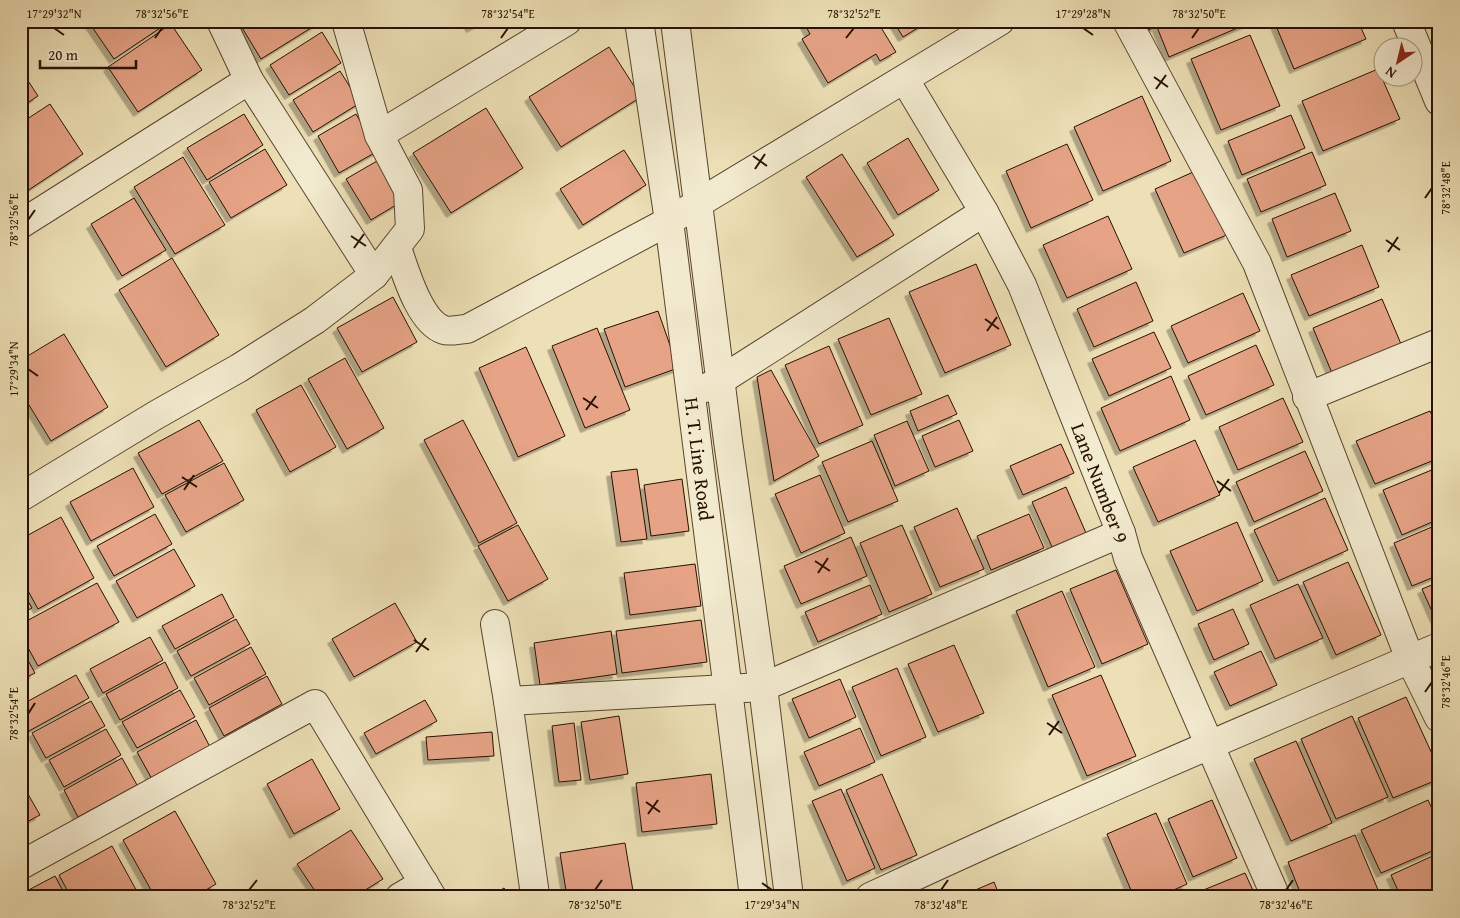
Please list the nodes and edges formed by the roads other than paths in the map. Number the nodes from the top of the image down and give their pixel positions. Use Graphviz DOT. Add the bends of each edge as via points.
graph roads {
  1 [pos="220,21"];
  2 [pos="346,21"];
  3 [pos="566,21"];
  4 [pos="639,21"];
  5 [pos="675,21"];
  6 [pos="1000,21"];
  7 [pos="1127,21"];
  8 [pos="1406,21"];
  9 [pos="249,80"];
  10 [pos="905,80"];
  11 [pos="1439,101"];
  12 [pos="379,135"];
  13 [pos="699,203"];
  14 [pos="984,212"];
  15 [pos="669,221"];
  16 [pos="21,224"];
  17 [pos="397,248"];
  18 [pos="374,275"];
  19 [pos="1439,343"];
  20 [pos="721,380"];
  21 [pos="691,396"];
  22 [pos="1307,397"];
  23 [pos="21,497"];
  24 [pos="1121,534"];
  25 [pos="494,624"];
  26 [pos="1439,647"];
  27 [pos="1410,659"];
  28 [pos="763,687"];
  29 [pos="728,689"];
  30 [pos="508,701"];
  31 [pos="1439,718"];
  32 [pos="1210,744"];
  33 [pos="21,865"];
  34 [pos="428,890"];
  35 [pos="535,894"];
  36 [pos="400,897"];
  37 [pos="754,897"];
  38 [pos="789,897"];
  39 [pos="870,897"];
  40 [pos="1276,897"];
  1 -- 9 [label="street"];
  2 -- 12 [label="street"];
  3 -- 12 [label="street"];
  4 -- 15 [label="street, H. T. Line Road"];
  5 -- 13 [label="street, H. T. Line Road"];
  6 -- 10 [label="street"];
  7 -- 22 [label="street" via="1256,263"];
  8 -- 11 [label="street"];
  9 -- 16 [label="street"];
  9 -- 18 [label="street"];
  10 -- 13 [label="street"];
  10 -- 14 [label="street, Lane Number 9"];
  12 -- 17 [label="street" via="408,190 410,229"];
  13 -- 15 [label="street"];
  13 -- 20 [label="street, H. T. Line Road"];
  14 -- 20 [label="street"];
  14 -- 24 [label="street, Lane Number 9" via="1022,285"];
  15 -- 17 [label="street" via="467,329 444,330 428,319 417,301"];
  15 -- 21 [label="street, H. T. Line Road"];
  17 -- 18 [label="street"];
  18 -- 23 [label="street" via="315,320 239,368"];
  19 -- 22 [label="street"];
  20 -- 21 [label="street"];
  20 -- 28 [label="street, H. T. Line Road"];
  21 -- 29 [label="street, H. T. Line Road"];
  22 -- 27 [label="street"];
  24 -- 28 [label="street"];
  24 -- 32 [label="street, Lane Number 9" via="1128,558"];
  25 -- 30 [label="street"];
  26 -- 27 [label="street"];
  27 -- 31 [label="street"];
  27 -- 32 [label="street"];
  28 -- 29 [label="street"];
  28 -- 38 [label="street, H. T. Line Road"];
  29 -- 30 [label="street"];
  29 -- 37 [label="street, H. T. Line Road"];
  30 -- 35 [label="street"];
  32 -- 39 [label="street"];
  32 -- 40 [label="street, Lane Number 9"];
  33 -- 34 [label="street" via="315,704"];
  34 -- 36 [label="street"];
}
